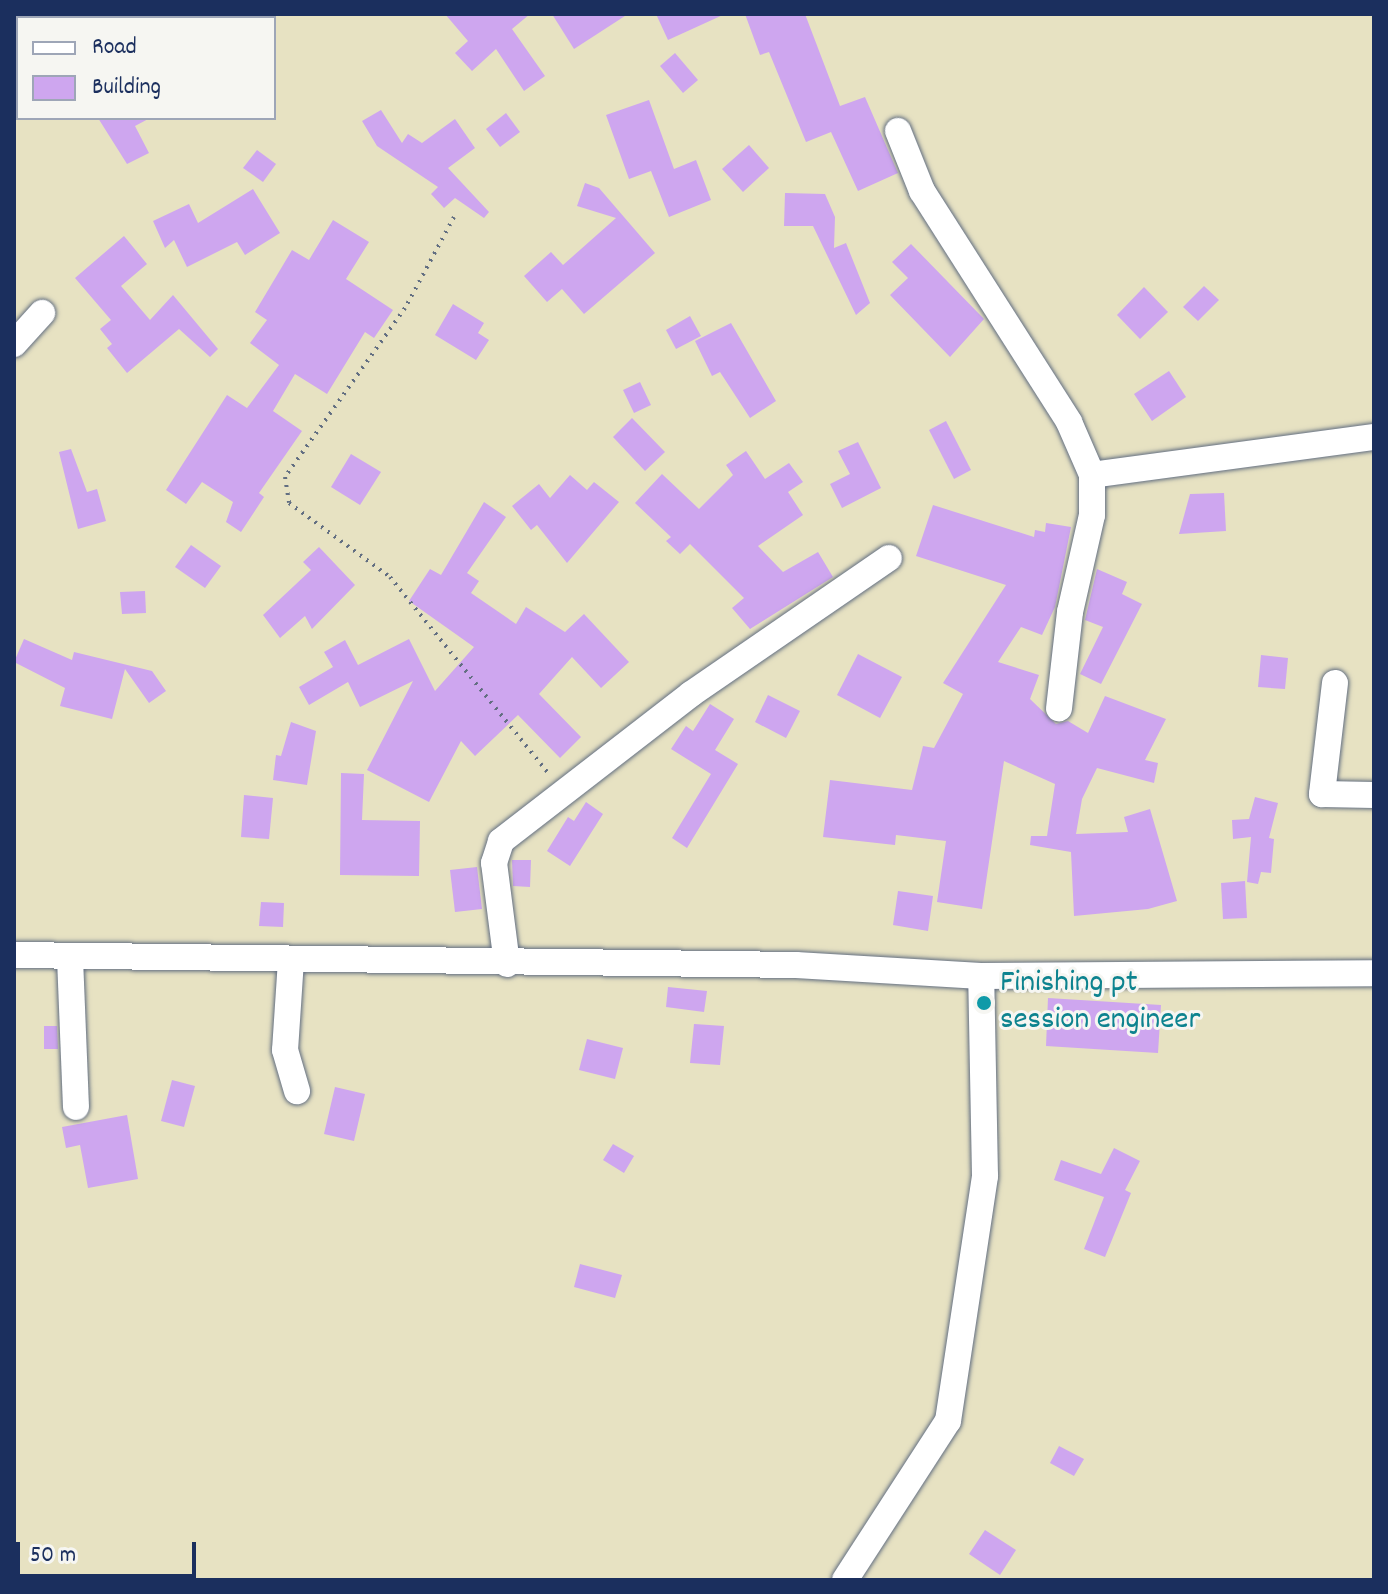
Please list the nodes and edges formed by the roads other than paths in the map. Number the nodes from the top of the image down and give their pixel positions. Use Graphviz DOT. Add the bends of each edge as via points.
graph roads {
  1 [pos="898,131"];
  2 [pos="42,313"];
  3 [pos="14,344"];
  4 [pos="1374,437"];
  5 [pos="1092,475"];
  6 [pos="889,558"];
  7 [pos="1335,683"];
  8 [pos="1059,708"];
  9 [pos="1374,795"];
  10 [pos="14,955"];
  11 [pos="70,958"];
  12 [pos="291,960"];
  13 [pos="507,964"];
  14 [pos="1374,973"];
  15 [pos="981,976"];
  16 [pos="297,1091"];
  17 [pos="76,1107"];
  18 [pos="845,1580"];
  1 -- 5 [label="street" via="922,191 1069,422"];
  2 -- 3 [label="street"];
  4 -- 5 [label="street"];
  5 -- 8 [label="street" via="1092,515 1070,612"];
  6 -- 13 [label="street" via="562,790 501,841 494,863"];
  7 -- 9 [label="street" via="1322,794"];
  10 -- 11 [label="street"];
  11 -- 12 [label="street"];
  11 -- 17 [label="street"];
  12 -- 13 [label="street"];
  12 -- 16 [label="street" via="285,1050"];
  13 -- 15 [label="street" via="796,965"];
  14 -- 15 [label="street"];
  15 -- 18 [label="street" via="985,1176 948,1421"];
}
